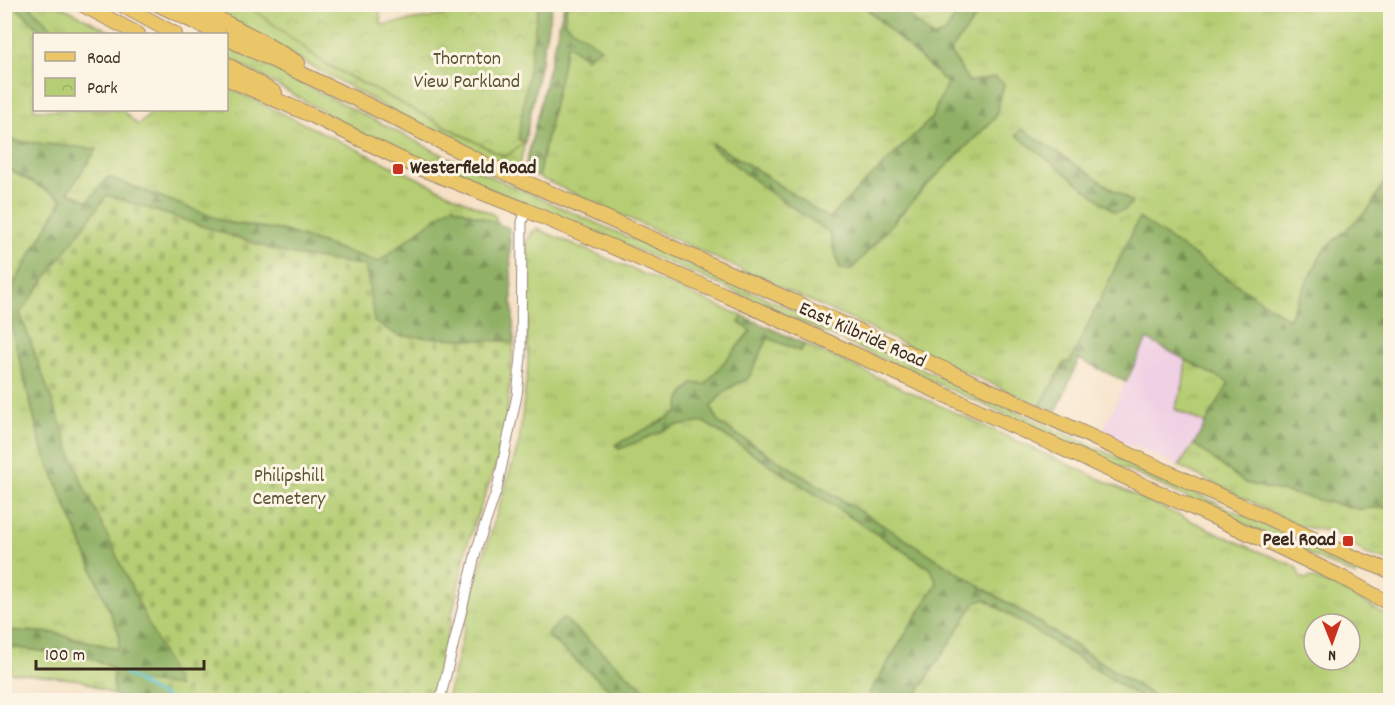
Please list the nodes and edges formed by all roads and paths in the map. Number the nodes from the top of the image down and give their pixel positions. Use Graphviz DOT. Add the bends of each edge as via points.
graph roads {
  1 [pos="81,4"];
  2 [pos="120,4"];
  3 [pos="157,4"];
  4 [pos="189,4"];
  5 [pos="136,33"];
  6 [pos="173,33"];
  7 [pos="217,33"];
  8 [pos="228,39"];
  9 [pos="228,65"];
  10 [pos="228,79"];
  11 [pos="364,103"];
  12 [pos="312,116"];
  13 [pos="526,210"];
  14 [pos="1390,571"];
  15 [pos="1390,604"];
  16 [pos="440,700"];
  1 -- 5 [label="main road"];
  2 -- 6 [label="main road"];
  3 -- 7 [label="main road"];
  4 -- 11 [label="main road, East Kilbride Road" via="254,37"];
  8 -- 11 [label="main road, East Kilbride Road"];
  9 -- 12 [label="main road, East Kilbride Road"];
  10 -- 12 [label="main road, East Kilbride Road"];
  11 -- 14 [label="main road, East Kilbride Road" via="473,158"];
  12 -- 13 [label="main road, East Kilbride Road" via="417,167"];
  13 -- 15 [label="main road, East Kilbride Road" via="726,295 1281,548"];
  13 -- 16 [label="street" via="522,222 517,394 497,489 477,548"];
}
